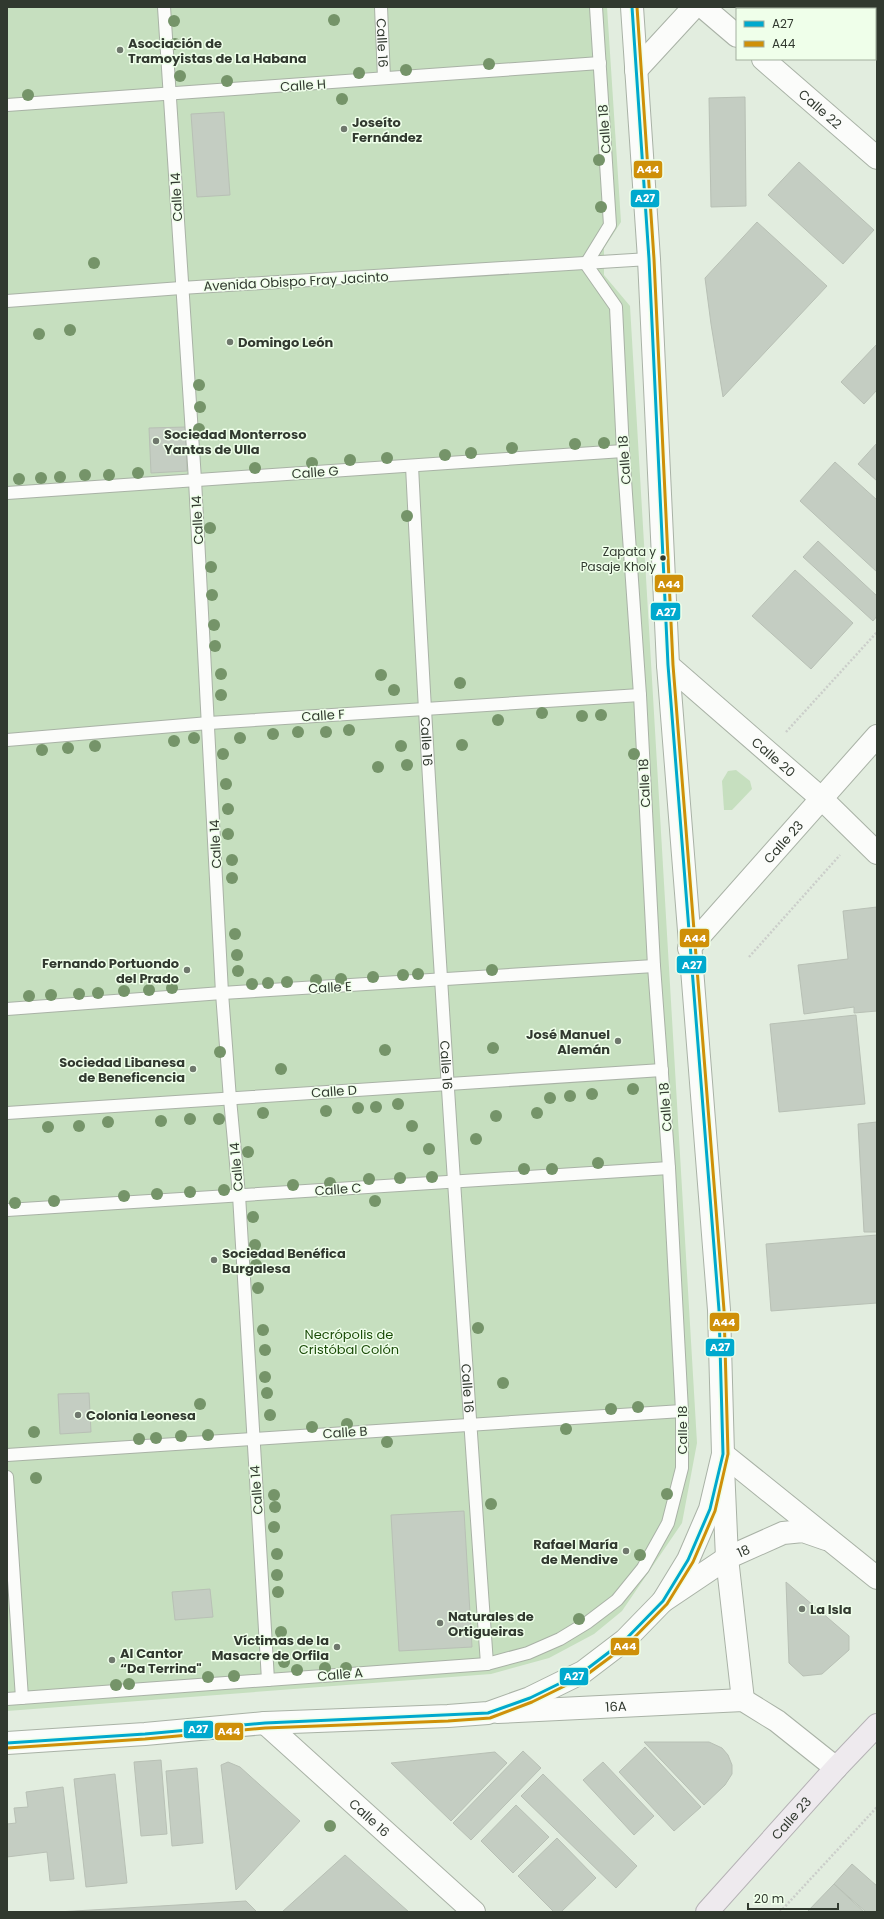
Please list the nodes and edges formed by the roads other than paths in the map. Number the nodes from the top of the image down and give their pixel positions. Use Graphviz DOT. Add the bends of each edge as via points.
graph roads {
  1 [pos="164,7"];
  2 [pos="380,7"];
  3 [pos="596,7"];
  4 [pos="632,7"];
  5 [pos="694,7"];
  6 [pos="703,7"];
  7 [pos="736,35"];
  8 [pos="764,60"];
  9 [pos="600,63"];
  10 [pos="636,70"];
  11 [pos="384,78"];
  12 [pos="170,95"];
  13 [pos="7,105"];
  14 [pos="877,158"];
  15 [pos="649,259"];
  16 [pos="586,264"];
  17 [pos="181,288"];
  18 [pos="7,301"];
  19 [pos="624,451"];
  20 [pos="412,466"];
  21 [pos="195,480"];
  22 [pos="7,492"];
  23 [pos="668,665"];
  24 [pos="640,694"];
  25 [pos="424,708"];
  26 [pos="209,723"];
  27 [pos="877,736"];
  28 [pos="7,740"];
  29 [pos="822,799"];
  30 [pos="877,853"];
  31 [pos="689,948"];
  32 [pos="654,966"];
  33 [pos="440,980"];
  34 [pos="222,993"];
  35 [pos="7,1009"];
  36 [pos="662,1070"];
  37 [pos="447,1083"];
  38 [pos="230,1099"];
  39 [pos="7,1113"];
  40 [pos="669,1168"];
  41 [pos="453,1182"];
  42 [pos="239,1195"];
  43 [pos="7,1210"];
  44 [pos="682,1411"];
  45 [pos="470,1424"];
  46 [pos="253,1438"];
  47 [pos="723,1454"];
  48 [pos="7,1455"];
  49 [pos="7,1477"];
  50 [pos="833,1541"];
  51 [pos="727,1558"];
  52 [pos="643,1568"];
  53 [pos="877,1578"];
  54 [pos="663,1602"];
  55 [pos="487,1664"];
  56 [pos="268,1680"];
  57 [pos="22,1698"];
  58 [pos="7,1699"];
  59 [pos="743,1700"];
  60 [pos="488,1713"];
  61 [pos="265,1723"];
  62 [pos="877,1725"];
  63 [pos="7,1743"];
  64 [pos="836,1768"];
  65 [pos="474,1912"];
  66 [pos="707,1912"];
  1 -- 12 [label="lane, Calle 14"];
  2 -- 11 [label="lane, Calle 16"];
  3 -- 9 [label="lane, Calle 18"];
  4 -- 10 [label="main road"];
  5 -- 10 [label="main road"];
  6 -- 7 [label="main road"];
  8 -- 14 [label="main road, Calle 22"];
  9 -- 11 [label="lane, Calle H"];
  9 -- 16 [label="lane, Calle 18" via="610,225"];
  10 -- 15 [label="main road"];
  11 -- 12 [label="lane, Calle H"];
  12 -- 13 [label="lane, Calle H"];
  12 -- 17 [label="lane, Calle 14"];
  15 -- 16 [label="lane, Avenida Obispo Fray Jacinto"];
  15 -- 23 [label="main road"];
  16 -- 17 [label="lane, Avenida Obispo Fray Jacinto"];
  16 -- 19 [label="lane, Calle 18" via="616,307"];
  17 -- 18 [label="lane, Avenida Obispo Fray Jacinto"];
  17 -- 21 [label="lane, Calle 14"];
  19 -- 20 [label="lane, Calle G"];
  19 -- 24 [label="lane, Calle 18"];
  20 -- 21 [label="lane, Calle G"];
  20 -- 25 [label="lane, Calle 16"];
  21 -- 22 [label="lane, Calle G"];
  21 -- 26 [label="lane, Calle 14"];
  23 -- 29 [label="main road, Calle 20"];
  23 -- 31 [label="main road"];
  24 -- 25 [label="lane, Calle F"];
  24 -- 32 [label="lane, Calle 18"];
  25 -- 26 [label="lane, Calle F"];
  25 -- 33 [label="lane, Calle 16"];
  26 -- 28 [label="lane, Calle F"];
  26 -- 34 [label="lane, Calle 14"];
  27 -- 29 [label="main road, Calle 23"];
  29 -- 30 [label="main road, Calle 20"];
  29 -- 31 [label="main road, Calle 23"];
  31 -- 47 [label="main road" via="719,1310"];
  32 -- 33 [label="lane, Calle E"];
  32 -- 36 [label="lane, Calle 18"];
  33 -- 34 [label="lane, Calle E"];
  33 -- 37 [label="lane, Calle 16"];
  34 -- 35 [label="lane, Calle E"];
  34 -- 38 [label="lane, Calle 14"];
  36 -- 37 [label="lane, Calle D"];
  36 -- 40 [label="lane, Calle 18"];
  37 -- 38 [label="lane, Calle D"];
  37 -- 41 [label="lane, Calle 16"];
  38 -- 39 [label="lane, Calle D"];
  38 -- 42 [label="lane, Calle 14"];
  40 -- 41 [label="lane, Calle C"];
  40 -- 44 [label="lane, Calle 18"];
  41 -- 42 [label="lane, Calle C"];
  41 -- 45 [label="lane, Calle 16"];
  42 -- 43 [label="lane, Calle C"];
  42 -- 46 [label="lane, Calle 14"];
  44 -- 45 [label="lane, Calle B"];
  44 -- 52 [label="lane, Calle 18" via="682,1468 668,1523"];
  45 -- 46 [label="lane, Calle B"];
  45 -- 55 [label="lane, Calle 16"];
  46 -- 48 [label="lane, Calle B"];
  46 -- 56 [label="lane, Calle 14"];
  47 -- 50 [label="main road"];
  47 -- 51 [label="main road"];
  47 -- 54 [label="main road" via="710,1509 688,1560"];
  49 -- 57 [label="lane"];
  50 -- 51 [label="main road, 18" via="803,1532 783,1533"];
  50 -- 53 [label="main road"];
  51 -- 54 [label="main road, 18"];
  51 -- 59 [label="main road"];
  52 -- 55 [label="lane, Calle A" via="617,1600 588,1622 560,1639 528,1653"];
  54 -- 60 [label="main road" via="625,1640 583,1672 530,1698"];
  55 -- 56 [label="lane, Calle A"];
  56 -- 57 [label="lane, Calle A"];
  57 -- 58 [label="lane, Calle A"];
  59 -- 60 [label="main road, 16A"];
  59 -- 64 [label="main road" via="777,1721"];
  60 -- 61 [label="main road"];
  61 -- 63 [label="main road"];
  61 -- 65 [label="main road, Calle 16"];
  62 -- 64 [label="main road, Calle 23"];
  64 -- 66 [label="main road, Calle 23"];
}
